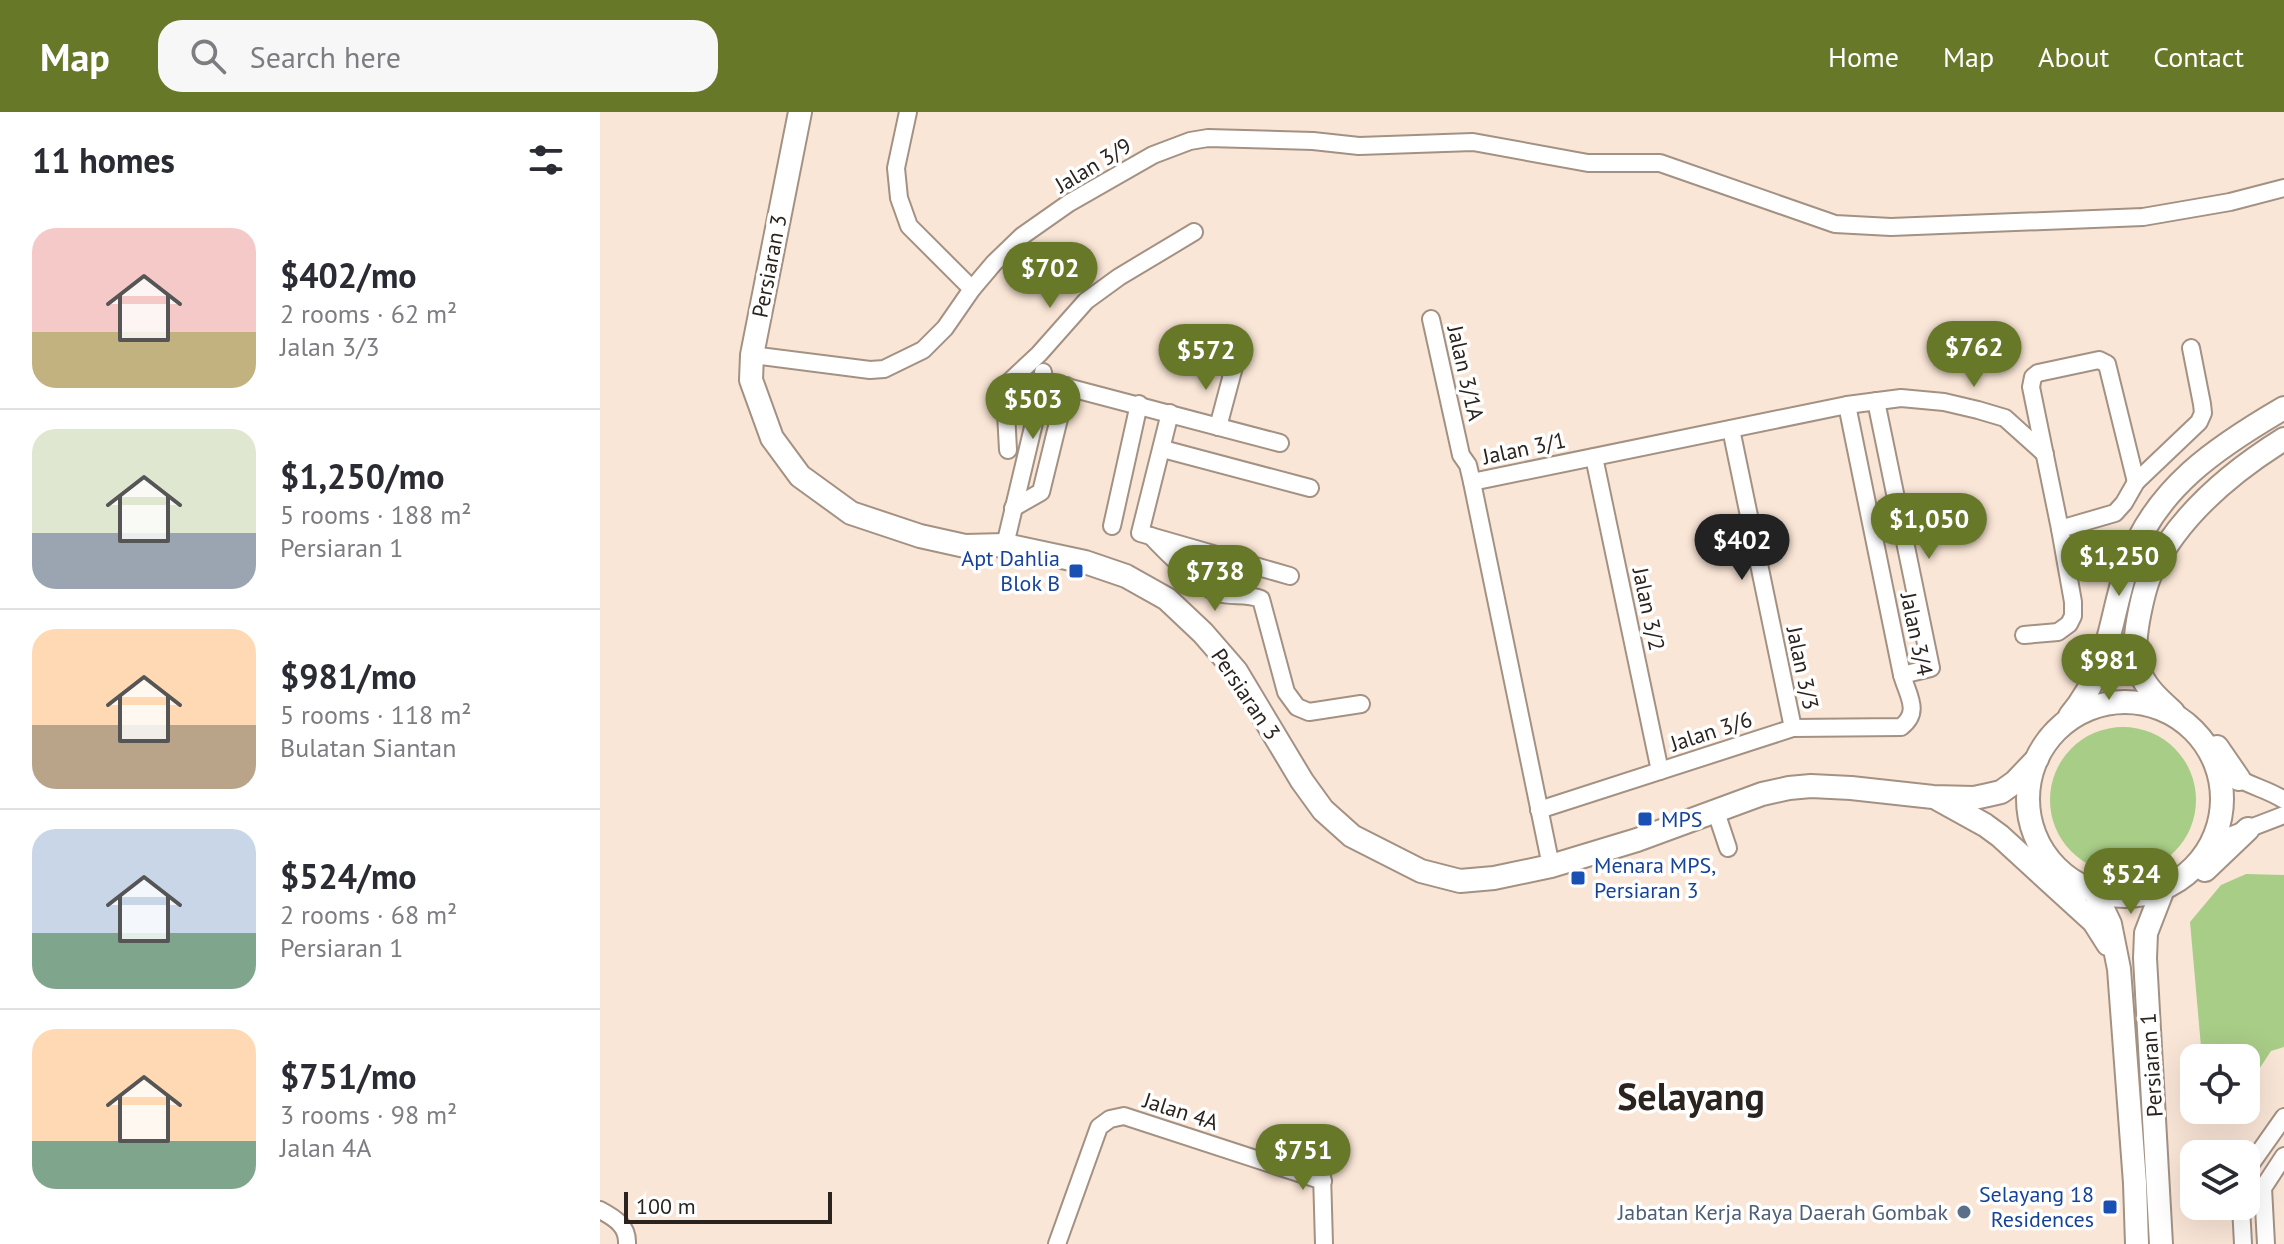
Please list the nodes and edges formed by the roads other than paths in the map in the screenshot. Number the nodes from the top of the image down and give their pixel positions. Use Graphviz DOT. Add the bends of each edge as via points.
graph roads {
  1 [pos="800,112"];
  2 [pos="908,112"];
  3 [pos="2284,188"];
  4 [pos="1194,232"];
  5 [pos="972,289"];
  6 [pos="1431,319"];
  7 [pos="2191,348"];
  8 [pos="1039,354"];
  9 [pos="752,355"];
  10 [pos="1234,367"];
  11 [pos="1044,381"];
  12 [pos="1067,386"];
  13 [pos="1876,401"];
  14 [pos="1139,404"];
  15 [pos="1847,405"];
  16 [pos="2284,408"];
  17 [pos="1170,413"];
  18 [pos="1218,427"];
  19 [pos="1731,429"];
  20 [pos="2284,439"];
  21 [pos="1280,443"];
  22 [pos="1163,449"];
  23 [pos="1008,450"];
  24 [pos="2045,454"];
  25 [pos="1594,457"];
  26 [pos="1472,482"];
  27 [pos="2136,482"];
  28 [pos="1310,488"];
  29 [pos="1013,508"];
  30 [pos="1112,526"];
  31 [pos="2060,529"];
  32 [pos="1151,536"];
  33 [pos="1005,545"];
  34 [pos="1290,576"];
  35 [pos="2024,635"];
  36 [pos="2134,644"];
  37 [pos="2105,653"];
  38 [pos="1902,675"];
  39 [pos="1361,704"];
  40 [pos="2182,721"];
  41 [pos="2064,723"];
  42 [pos="1901,727"];
  43 [pos="1793,728"];
  44 [pos="2037,759"];
  45 [pos="2214,762"];
  46 [pos="1660,771"];
  47 [pos="2239,779"];
  48 [pos="1954,797"];
  49 [pos="2284,800"];
  50 [pos="1539,810"];
  51 [pos="1716,812"];
  52 [pos="2284,815"];
  53 [pos="2248,829"];
  54 [pos="2211,843"];
  55 [pos="1728,848"];
  56 [pos="2044,853"];
  57 [pos="1551,866"];
  58 [pos="2163,889"];
  59 [pos="2095,892"];
  60 [pos="2146,933"];
  61 [pos="2117,956"];
  62 [pos="2284,1117"];
  63 [pos="1321,1138"];
  64 [pos="2260,1151"];
  65 [pos="2284,1156"];
  66 [pos="1323,1181"];
  67 [pos="600,1210"];
  68 [pos="2242,1220"];
  69 [pos="627,1244"];
  70 [pos="1057,1244"];
  71 [pos="1324,1244"];
  72 [pos="2137,1244"];
  73 [pos="2161,1244"];
  74 [pos="2243,1244"];
  75 [pos="2266,1244"];
  1 -- 9 [label="main road, Persiaran 3"];
  2 -- 5 [label="street" via="896,168 909,226"];
  3 -- 5 [label="street, Jalan 3/9" via="2143,217 1891,227 1835,224 1660,163 1588,163 1473,142 1359,146 1208,138 1153,155 1069,203 1022,236"];
  4 -- 8 [label="street" via="1086,301"];
  5 -- 9 [label="street, Jalan 3/9" via="923,350 884,369"];
  6 -- 26 [label="street, Jalan 3/1A" via="1461,455"];
  7 -- 27 [label="street" via="2203,413"];
  8 -- 11 [label="street"];
  8 -- 23 [label="street" via="1009,382 1005,394"];
  9 -- 33 [label="main road, Persiaran 3" via="751,380 772,438 800,476 851,513 906,532 965,546"];
  10 -- 18 [label="street"];
  11 -- 12 [label="street"];
  11 -- 29 [label="street"];
  12 -- 14 [label="street"];
  12 -- 29 [label="street" via="1041,492"];
  13 -- 15 [label="street, Jalan 3/1"];
  13 -- 24 [label="street, Jalan 3/1" via="1944,402 2005,418"];
  13 -- 38 [label="street" via="1931,668"];
  14 -- 17 [label="street"];
  14 -- 30 [label="street"];
  15 -- 19 [label="street, Jalan 3/1"];
  15 -- 38 [label="street, Jalan 3/4"];
  16 -- 37 [label="main road" via="2190,472 2148,520 2128,564"];
  17 -- 18 [label="street"];
  17 -- 22 [label="street"];
  18 -- 21 [label="street"];
  19 -- 25 [label="street, Jalan 3/1"];
  19 -- 43 [label="street, Jalan 3/3"];
  20 -- 36 [label="main road" via="2222,483 2170,542 2151,574"];
  22 -- 28 [label="street"];
  22 -- 32 [label="street" via="1140,533"];
  24 -- 27 [label="street" via="2033,377 2103,361 2110,370"];
  24 -- 31 [label="street"];
  25 -- 26 [label="street, Jalan 3/1"];
  25 -- 46 [label="street, Jalan 3/2"];
  26 -- 50 [label="street, Jalan 3/1"];
  27 -- 31 [label="street" via="2115,513"];
  29 -- 33 [label="street"];
  31 -- 35 [label="street" via="2073,616 2058,632"];
  32 -- 34 [label="street"];
  32 -- 39 [label="street" via="1216,593 1261,599 1286,692 1297,707 1309,712"];
  33 -- 57 [label="main road, Persiaran 3" via="1085,562 1126,576 1167,599 1236,671 1302,781 1352,836 1421,871 1457,881"];
  36 -- 40 [label="main road" via="2140,674"];
  36 -- 47 [label="main road"];
  37 -- 41 [label="main road" via="2085,697"];
  37 -- 48 [label="main road" via="2002,777"];
  38 -- 42 [label="street, Jalan 3/4" via="1913,711"];
  40 -- 41 [label="main road" via="2136,703 2110,703"];
  40 -- 45 [label="main road"];
  41 -- 44 [label="main road"];
  42 -- 43 [label="street, Jalan 3/6"];
  43 -- 46 [label="street, Jalan 3/6"];
  44 -- 48 [label="main road, Persiaran 3" via="2001,792"];
  44 -- 56 [label="main road" via="2028,807"];
  45 -- 47 [label="street"];
  45 -- 54 [label="main road" via="2221,789 2220,817"];
  46 -- 50 [label="street, Jalan 3/6"];
  47 -- 49 [label="street"];
  48 -- 51 [label="main road, Persiaran 3" via="1811,786 1762,794"];
  48 -- 56 [label="main road, Persiaran 3" via="1994,817"];
  48 -- 61 [label="main road" via="2094,922"];
  50 -- 57 [label="street, Jalan 3/1"];
  51 -- 55 [label="street"];
  51 -- 57 [label="main road, Persiaran 3"];
  52 -- 53 [label="street"];
  53 -- 54 [label="street"];
  53 -- 60 [label="main road"];
  54 -- 58 [label="main road" via="2199,862"];
  56 -- 59 [label="main road" via="2075,883"];
  58 -- 59 [label="main road" via="2134,896"];
  58 -- 60 [label="main road, Persiaran 1"];
  59 -- 61 [label="main road, Persiaran 1"];
  60 -- 73 [label="main road, Persiaran 1"];
  61 -- 72 [label="main road, Persiaran 1"];
  62 -- 64 [label="street"];
  63 -- 66 [label="street"];
  65 -- 75 [label="street" via="2263,1188"];
  66 -- 70 [label="street, Jalan 4A" via="1124,1116 1110,1119 1099,1127"];
  66 -- 71 [label="street"];
  67 -- 69 [label="street" via="620,1222"];
  68 -- 74 [label="street"];
}
